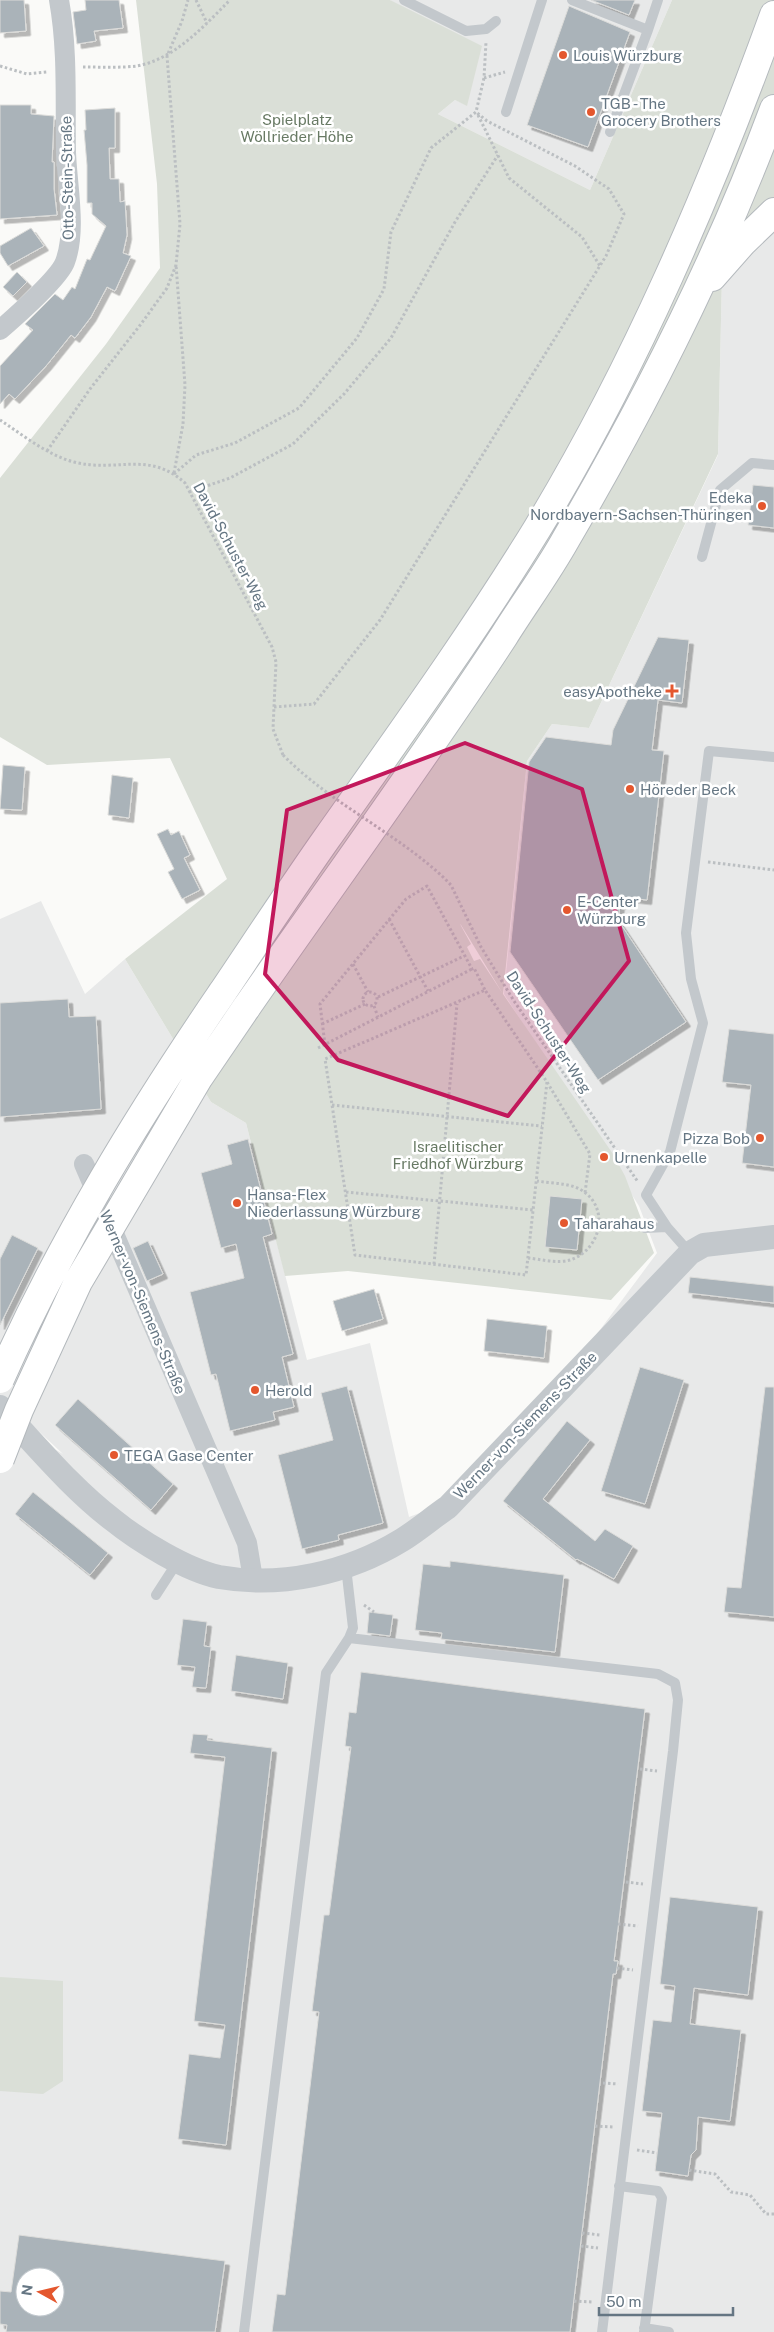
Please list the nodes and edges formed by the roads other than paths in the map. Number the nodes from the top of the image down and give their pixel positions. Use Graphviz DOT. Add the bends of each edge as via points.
graph roads {
  1 [pos="59,0"];
  2 [pos="404,0"];
  3 [pos="542,0"];
  4 [pos="572,0"];
  5 [pos="658,0"];
  6 [pos="774,15"];
  7 [pos="496,21"];
  8 [pos="648,30"];
  9 [pos="774,109"];
  10 [pos="506,112"];
  11 [pos="610,132"];
  12 [pos="774,212"];
  13 [pos="691,301"];
  14 [pos="0,330"];
  15 [pos="774,465"];
  16 [pos="702,557"];
  17 [pos="774,757"];
  18 [pos="84,1164"];
  19 [pos="667,1227"];
  20 [pos="645,1228"];
  21 [pos="774,1237"];
  22 [pos="690,1253"];
  23 [pos="0,1379"];
  24 [pos="0,1407"];
  25 [pos="0,1459"];
  26 [pos="178,1561"];
  27 [pos="346,1567"];
  28 [pos="253,1580"];
  29 [pos="156,1595"];
  30 [pos="350,1638"];
  31 [pos="620,2186"];
  32 [pos="644,2330"];
  33 [pos="244,2332"];
  34 [pos="602,2332"];
  35 [pos="669,2332"];
  1 -- 14 [label="street, Otto-Stein-Straße" via="66,70 71,235 65,263 37,296"];
  2 -- 7 [label="lane" via="466,31 486,29"];
  3 -- 10 [label="lane"];
  4 -- 8 [label="lane"];
  5 -- 8 [label="lane"];
  6 -- 23 [label="highway, bridge" via="706,191 635,349 588,441 448,669 325,841 170,1069 89,1202 52,1270"];
  8 -- 11 [label="lane"];
  9 -- 13 [label="highway" via="755,160"];
  12 -- 13 [label="highway"];
  13 -- 25 [label="highway, bridge" via="618,446 565,541 452,715 189,1094 78,1282"];
  15 -- 16 [label="lane" via="752,463 720,490"];
  17 -- 19 [label="lane" via="709,751 686,933 691,979 703,1023 670,1152 646,1196"];
  18 -- 28 [label="street, Werner-von-Siemens-Straße" via="247,1543"];
  19 -- 20 [label="lane"];
  19 -- 22 [label="lane"];
  21 -- 22 [label="street, Werner-von-Siemens-Straße" via="704,1245"];
  22 -- 27 [label="street, Werner-von-Siemens-Straße" via="448,1507 401,1541"];
  24 -- 26 [label="street, Werner-von-Siemens-Straße" via="112,1520 152,1548"];
  26 -- 28 [label="street, Werner-von-Siemens-Straße" via="218,1576"];
  26 -- 29 [label="lane"];
  27 -- 28 [label="street, Werner-von-Siemens-Straße" via="293,1579"];
  27 -- 30 [label="lane" via="353,1628"];
  30 -- 31 [label="lane" via="658,1674 675,1683 678,1700 673,1751"];
  30 -- 33 [label="lane" via="326,1673"];
  31 -- 32 [label="lane" via="652,2189 658,2191 662,2198"];
  31 -- 34 [label="lane"];
  32 -- 35 [label="lane"];
}
